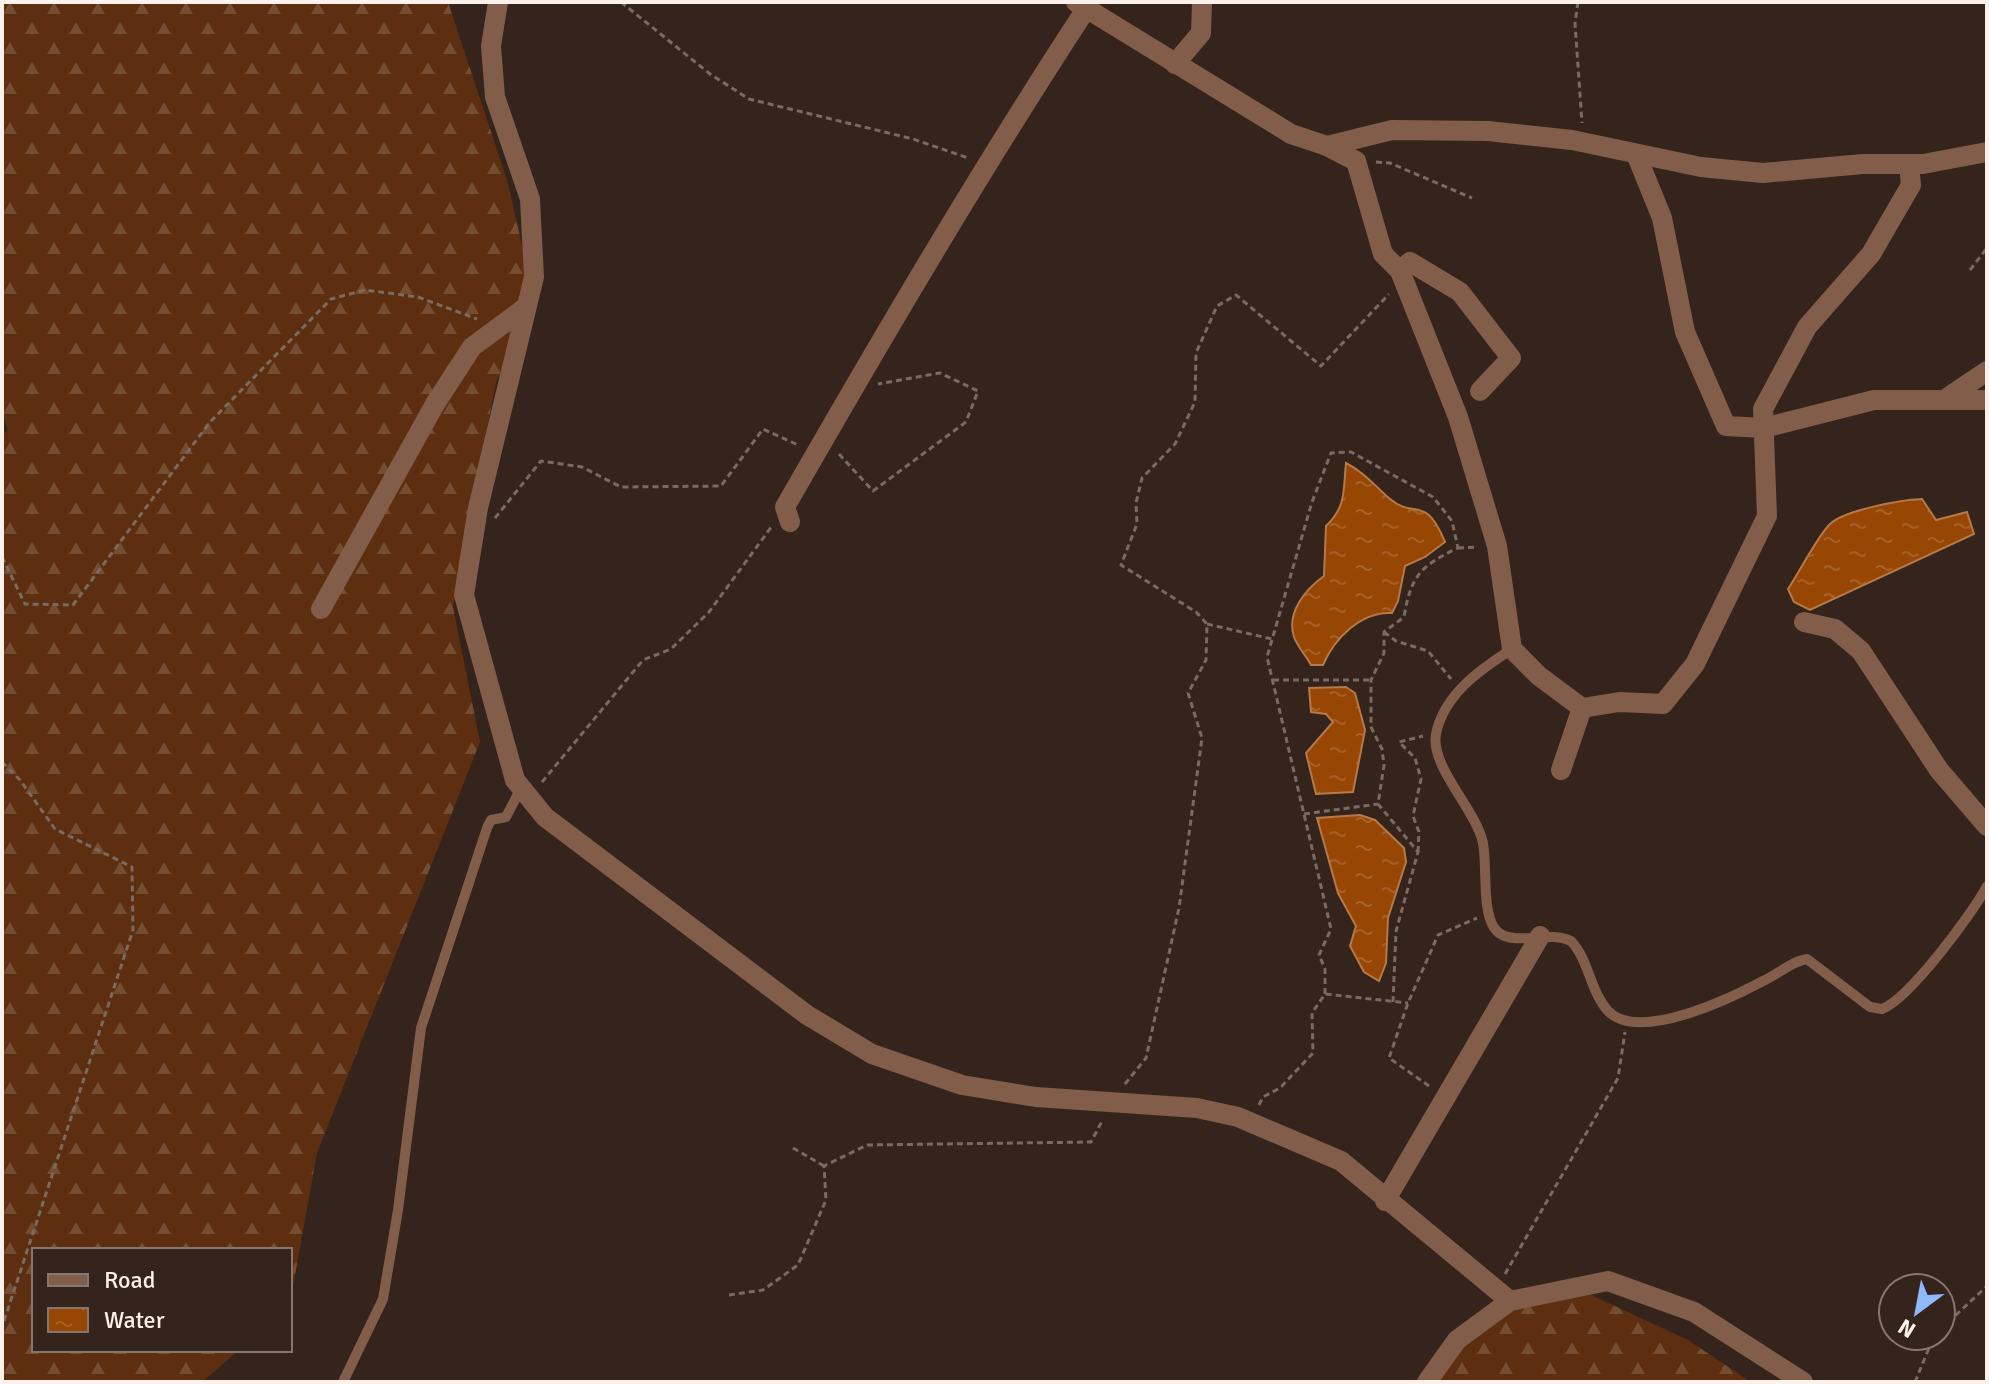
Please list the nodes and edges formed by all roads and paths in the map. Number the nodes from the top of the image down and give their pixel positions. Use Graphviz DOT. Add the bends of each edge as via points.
graph roads {
  1 [pos="498,2"];
  2 [pos="621,2"];
  3 [pos="1202,2"];
  4 [pos="1578,2"];
  5 [pos="1081,5"];
  6 [pos="1175,64"];
  7 [pos="1584,143"];
  8 [pos="1327,146"];
  9 [pos="1987,152"];
  10 [pos="1636,154"];
  11 [pos="1356,161"];
  12 [pos="987,162"];
  13 [pos="1909,164"];
  14 [pos="1472,198"];
  15 [pos="1987,248"];
  16 [pos="1970,270"];
  17 [pos="1402,275"];
  18 [pos="526,307"];
  19 [pos="484,321"];
  20 [pos="1987,371"];
  21 [pos="861,374"];
  22 [pos="1480,391"];
  23 [pos="1944,400"];
  24 [pos="1987,400"];
  25 [pos="1764,428"];
  26 [pos="820,446"];
  27 [pos="788,515"];
  28 [pos="470,549"];
  29 [pos="2,557"];
  30 [pos="321,609"];
  31 [pos="1804,622"];
  32 [pos="1207,624"];
  33 [pos="1384,632"];
  34 [pos="1272,639"];
  35 [pos="1512,649"];
  36 [pos="1273,680"];
  37 [pos="1371,680"];
  38 [pos="1460,690"];
  39 [pos="1582,708"];
  40 [pos="1436,733"];
  41 [pos="2,762"];
  42 [pos="1561,770"];
  43 [pos="525,793"];
  44 [pos="1378,804"];
  45 [pos="1304,814"];
  46 [pos="1987,826"];
  47 [pos="1418,852"];
  48 [pos="1987,886"];
  49 [pos="1488,913"];
  50 [pos="1540,936"];
  51 [pos="1325,994"];
  52 [pos="1393,1002"];
  53 [pos="1408,1003"];
  54 [pos="1626,1020"];
  55 [pos="1445,1097"];
  56 [pos="1111,1102"];
  57 [pos="1250,1122"];
  58 [pos="793,1148"];
  59 [pos="824,1166"];
  60 [pos="1385,1201"];
  61 [pos="1987,1286"];
  62 [pos="729,1295"];
  63 [pos="1504,1297"];
  64 [pos="1957,1314"];
  65 [pos="2,1327"];
  66 [pos="1927,1352"];
  67 [pos="343,1382"];
  68 [pos="1427,1382"];
  69 [pos="1803,1382"];
  70 [pos="1915,1382"];
  1 -- 18 [label="street" via="491,46 495,97 530,199 534,277"];
  2 -- 12 [label="path" via="749,99"];
  3 -- 6 [label="street" via="1201,33"];
  4 -- 7 [label="path"];
  5 -- 6 [label="street"];
  5 -- 12 [label="street"];
  6 -- 8 [label="street" via="1291,134"];
  7 -- 8 [label="street" via="1488,131 1392,130"];
  7 -- 10 [label="street"];
  8 -- 11 [label="street"];
  9 -- 13 [label="street"];
  10 -- 13 [label="street" via="1763,173"];
  10 -- 25 [label="street" via="1662,218 1685,332 1726,426"];
  11 -- 14 [label="path" via="1390,163"];
  11 -- 17 [label="street" via="1383,254"];
  12 -- 21 [label="street"];
  13 -- 25 [label="street" via="1911,185 1871,254 1807,327 1763,409"];
  15 -- 16 [label="path"];
  17 -- 22 [label="street" via="1410,262 1460,292 1511,358"];
  17 -- 32 [label="path" via="1321,366 1236,295 1217,306 1196,353 1195,402 1175,444 1142,478 1137,524 1121,565"];
  17 -- 35 [label="street" via="1458,417 1497,546"];
  18 -- 28 [label="street"];
  18 -- 30 [label="street" via="472,347"];
  19 -- 29 [label="path" via="418,297 365,290 331,299 210,422 73,605 25,604"];
  20 -- 23 [label="street"];
  21 -- 26 [label="street"];
  21 -- 26 [label="path" via="879,385 940,373 978,391 966,422 873,491"];
  23 -- 24 [label="street"];
  23 -- 25 [label="street" via="1874,400"];
  25 -- 39 [label="street" via="1767,516 1695,664 1663,704 1619,702"];
  26 -- 27 [label="street"];
  26 -- 28 [label="path" via="763,429 721,486 621,487 582,467 541,461"];
  27 -- 43 [label="path" via="709,612 671,649 643,660"];
  28 -- 43 [label="street" via="464,595 515,780"];
  31 -- 46 [label="street" via="1835,629 1861,651 1939,770"];
  32 -- 34 [label="path"];
  32 -- 56 [label="path" via="1206,660 1188,693 1202,738 1179,908 1146,1058"];
  33 -- 34 [label="path" via="1404,617 1409,586 1428,562 1458,548 1452,521 1433,497 1351,452 1331,453"];
  33 -- 37 [label="path" via="1384,653"];
  33 -- 38 [label="path" via="1428,651"];
  34 -- 36 [label="path" via="1267,657"];
  35 -- 38 [label="lane" via="1476,672"];
  35 -- 39 [label="street"];
  36 -- 37 [label="path"];
  36 -- 45 [label="path"];
  37 -- 44 [label="path" via="1371,727 1384,765"];
  38 -- 40 [label="lane"];
  39 -- 42 [label="street"];
  40 -- 47 [label="path" via="1399,742 1415,758 1421,779 1413,816"];
  40 -- 49 [label="lane" via="1440,759 1482,838"];
  41 -- 65 [label="path" via="55,829 132,867 133,930"];
  43 -- 56 [label="street" via="545,817 807,1015 872,1054 962,1085"];
  43 -- 67 [label="lane" via="506,817 491,820 487,828 424,1016 385,1288"];
  44 -- 45 [label="path"];
  44 -- 47 [label="path"];
  45 -- 51 [label="path" via="1331,929 1319,955"];
  47 -- 52 [label="path" via="1396,931"];
  48 -- 54 [label="lane" via="1900,998 1882,1009 1870,1007 1807,959 1691,1011 1660,1021"];
  49 -- 50 [label="lane" via="1503,935"];
  49 -- 53 [label="path" via="1438,935"];
  50 -- 54 [label="lane" via="1571,941 1607,1010"];
  50 -- 55 [label="street"];
  51 -- 52 [label="path"];
  51 -- 57 [label="path" via="1312,1013 1313,1053 1280,1088 1263,1097"];
  52 -- 53 [label="path"];
  53 -- 55 [label="path" via="1389,1058"];
  54 -- 63 [label="path" via="1618,1078 1509,1261"];
  55 -- 60 [label="street"];
  56 -- 57 [label="street" via="1197,1108"];
  56 -- 59 [label="path" via="1091,1142 867,1145"];
  57 -- 60 [label="street" via="1341,1161"];
  58 -- 59 [label="path"];
  59 -- 62 [label="path" via="826,1200 798,1265 763,1290"];
  60 -- 63 [label="street"];
  61 -- 64 [label="path"];
  63 -- 68 [label="street" via="1457,1340"];
  63 -- 69 [label="street" via="1608,1281 1694,1312"];
  66 -- 70 [label="path"];
}
